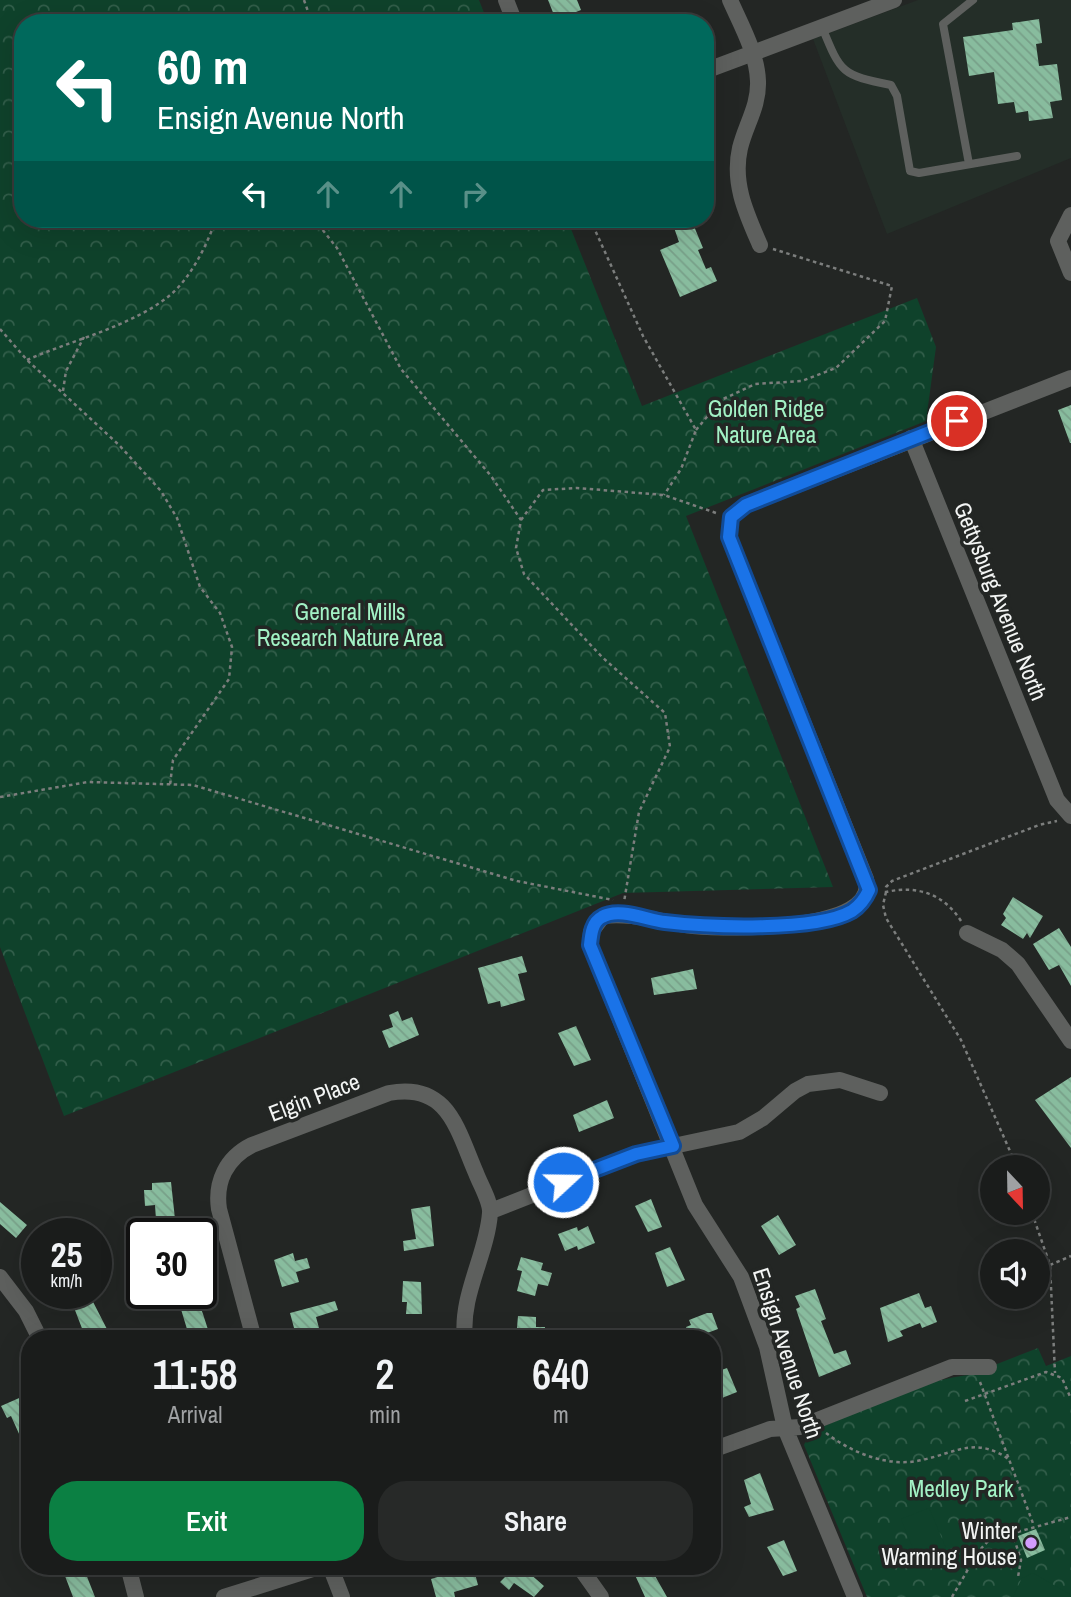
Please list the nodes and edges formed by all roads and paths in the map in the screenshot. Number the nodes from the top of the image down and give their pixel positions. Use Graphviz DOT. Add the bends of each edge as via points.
graph roads {
  1 [pos="730,0"];
  2 [pos="894,0"];
  3 [pos="973,0"];
  4 [pos="822,27"];
  5 [pos="752,54"];
  6 [pos="714,68"];
  7 [pos="1017,156"];
  8 [pos="969,164"];
  9 [pos="1071,215"];
  10 [pos="212,228"];
  11 [pos="321,228"];
  12 [pos="594,228"];
  13 [pos="760,245"];
  14 [pos="1071,273"];
  15 [pos="0,330"];
  16 [pos="85,337"];
  17 [pos="27,360"];
  18 [pos="1071,378"];
  19 [pos="63,391"];
  20 [pos="696,430"];
  21 [pos="911,438"];
  22 [pos="664,495"];
  23 [pos="722,518"];
  24 [pos="521,520"];
  25 [pos="170,785"];
  26 [pos="0,797"];
  27 [pos="1066,818"];
  28 [pos="886,891"];
  29 [pos="626,906"];
  30 [pos="967,933"];
  31 [pos="1071,1041"];
  32 [pos="880,1093"];
  33 [pos="673,1146"];
  34 [pos="1012,1155"];
  35 [pos="491,1211"];
  36 [pos="1071,1257"];
  37 [pos="1050,1265"];
  38 [pos="0,1277"];
  39 [pos="36,1330"];
  40 [pos="252,1330"];
  41 [pos="466,1330"];
  42 [pos="981,1366"];
  43 [pos="1055,1373"];
  44 [pos="985,1393"];
  45 [pos="1071,1399"];
  46 [pos="965,1401"];
  47 [pos="817,1420"];
  48 [pos="785,1428"];
  49 [pos="721,1447"];
  50 [pos="1010,1460"];
  51 [pos="1071,1517"];
  52 [pos="1034,1527"];
  53 [pos="1012,1532"];
  54 [pos="130,1575"];
  55 [pos="294,1575"];
  56 [pos="333,1575"];
  57 [pos="585,1575"];
  58 [pos="1018,1577"];
  59 [pos="136,1597"];
  60 [pos="224,1597"];
  61 [pos="342,1597"];
  62 [pos="601,1597"];
  63 [pos="855,1597"];
  64 [pos="952,1597"];
  1 -- 5 [label="street"];
  2 -- 4 [label="street"];
  3 -- 8 [label="lane" via="943,23"];
  4 -- 5 [label="street"];
  4 -- 8 [label="lane" via="839,65 852,77 891,85 910,171"];
  5 -- 6 [label="street"];
  5 -- 13 [label="street" via="758,80 756,109 741,146 737,182"];
  7 -- 8 [label="lane"];
  9 -- 14 [label="street" via="1058,241"];
  10 -- 16 [label="path" via="194,266 169,296"];
  11 -- 24 [label="path" via="337,248 401,369 491,476"];
  12 -- 20 [label="path" via="643,336"];
  13 -- 20 [label="path" via="892,286 885,321 836,368 802,382 755,384 732,394 721,400"];
  15 -- 17 [label="path"];
  16 -- 17 [label="path"];
  16 -- 19 [label="path" via="66,371"];
  17 -- 19 [label="path"];
  18 -- 21 [label="street"];
  19 -- 25 [label="path" via="161,491 177,518 200,587 220,613 232,647 229,679 173,760"];
  20 -- 22 [label="path" via="681,469"];
  21 -- 23 [label="street"];
  21 -- 27 [label="street, Gettysburg Avenue North"];
  22 -- 23 [label="path"];
  22 -- 24 [label="path" via="543,490"];
  23 -- 29 [label="street" via="869,890 851,912 739,927 684,925"];
  24 -- 29 [label="path" via="516,548 524,574 601,657 665,713 670,747 639,813"];
  25 -- 26 [label="path" via="88,782"];
  25 -- 29 [label="path" via="193,785 241,797 517,881"];
  27 -- 28 [label="path" via="892,881"];
  28 -- 30 [label="path" via="922,890 941,899 960,918"];
  28 -- 34 [label="path" via="886,918 961,1040"];
  29 -- 33 [label="street, Ensign Avenue North" via="596,921 590,945"];
  30 -- 31 [label="street" via="1002,950 1018,964"];
  32 -- 33 [label="street" via="840,1080 817,1082 795,1091 739,1132"];
  33 -- 35 [label="street" via="636,1154"];
  33 -- 48 [label="street, Ensign Avenue North" via="700,1215 741,1277 767,1347"];
  35 -- 40 [label="street, Elgin Place" via="455,1122 448,1110 429,1096 406,1090 389,1093 252,1145 241,1151 219,1183 219,1209"];
  35 -- 41 [label="street" via="467,1306"];
  36 -- 37 [label="path"];
  37 -- 43 [label="path"];
  38 -- 39 [label="street"];
  42 -- 44 [label="path"];
  42 -- 47 [label="street" via="935,1373"];
  43 -- 44 [label="path" via="1035,1375"];
  43 -- 45 [label="path"];
  44 -- 46 [label="path"];
  44 -- 50 [label="path"];
  47 -- 48 [label="street"];
  47 -- 50 [label="path" via="835,1441 871,1457 921,1461 976,1447"];
  48 -- 49 [label="street"];
  48 -- 63 [label="street, Ensign Avenue North"];
  50 -- 52 [label="path"];
  51 -- 52 [label="path"];
  52 -- 53 [label="path"];
  53 -- 58 [label="path" via="1021,1560"];
  53 -- 64 [label="path" via="989,1540"];
  54 -- 59 [label="street"];
  55 -- 60 [label="street"];
  56 -- 61 [label="street"];
  57 -- 62 [label="street"];
}
